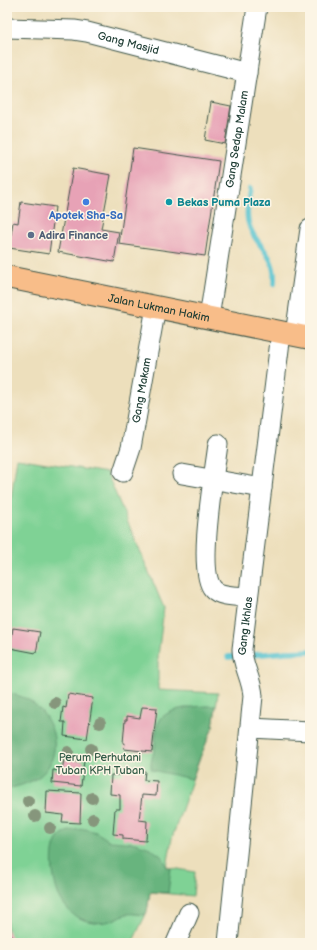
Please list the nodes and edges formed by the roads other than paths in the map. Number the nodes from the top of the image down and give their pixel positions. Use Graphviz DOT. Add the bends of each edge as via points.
graph roads {
  1 [pos="257,7"];
  2 [pos="7,28"];
  3 [pos="247,73"];
  4 [pos="310,229"];
  5 [pos="7,277"];
  6 [pos="156,307"];
  7 [pos="209,318"];
  8 [pos="295,335"];
  9 [pos="218,444"];
  10 [pos="122,472"];
  11 [pos="182,474"];
  12 [pos="214,480"];
  13 [pos="262,488"];
  14 [pos="248,597"];
  15 [pos="250,728"];
  16 [pos="310,731"];
  17 [pos="189,913"];
  18 [pos="176,943"];
  19 [pos="228,943"];
  1 -- 3 [label="street, Gang Sedap Malam"];
  2 -- 3 [label="street, Gang Masjid" via="95,33"];
  3 -- 7 [label="street, Gang Sedap Malam"];
  4 -- 8 [label="street, Gang Ikhlas"];
  5 -- 6 [label="main road, Jalan Lukman Hakim"];
  6 -- 7 [label="main road, Jalan Lukman Hakim"];
  6 -- 10 [label="street, Gang Makam" via="131,448"];
  7 -- 8 [label="main road, Jalan Lukman Hakim"];
  8 -- 13 [label="street, Gang Ikhlas"];
  9 -- 12 [label="street"];
  11 -- 12 [label="street"];
  12 -- 13 [label="street"];
  12 -- 14 [label="street" via="206,547 208,579 217,592"];
  13 -- 14 [label="street, Gang Ikhlas"];
  14 -- 15 [label="street, Gang Ikhlas" via="242,649 253,696"];
  15 -- 16 [label="street"];
  15 -- 19 [label="street, Gang Ikhlas"];
  17 -- 18 [label="street"];
}
